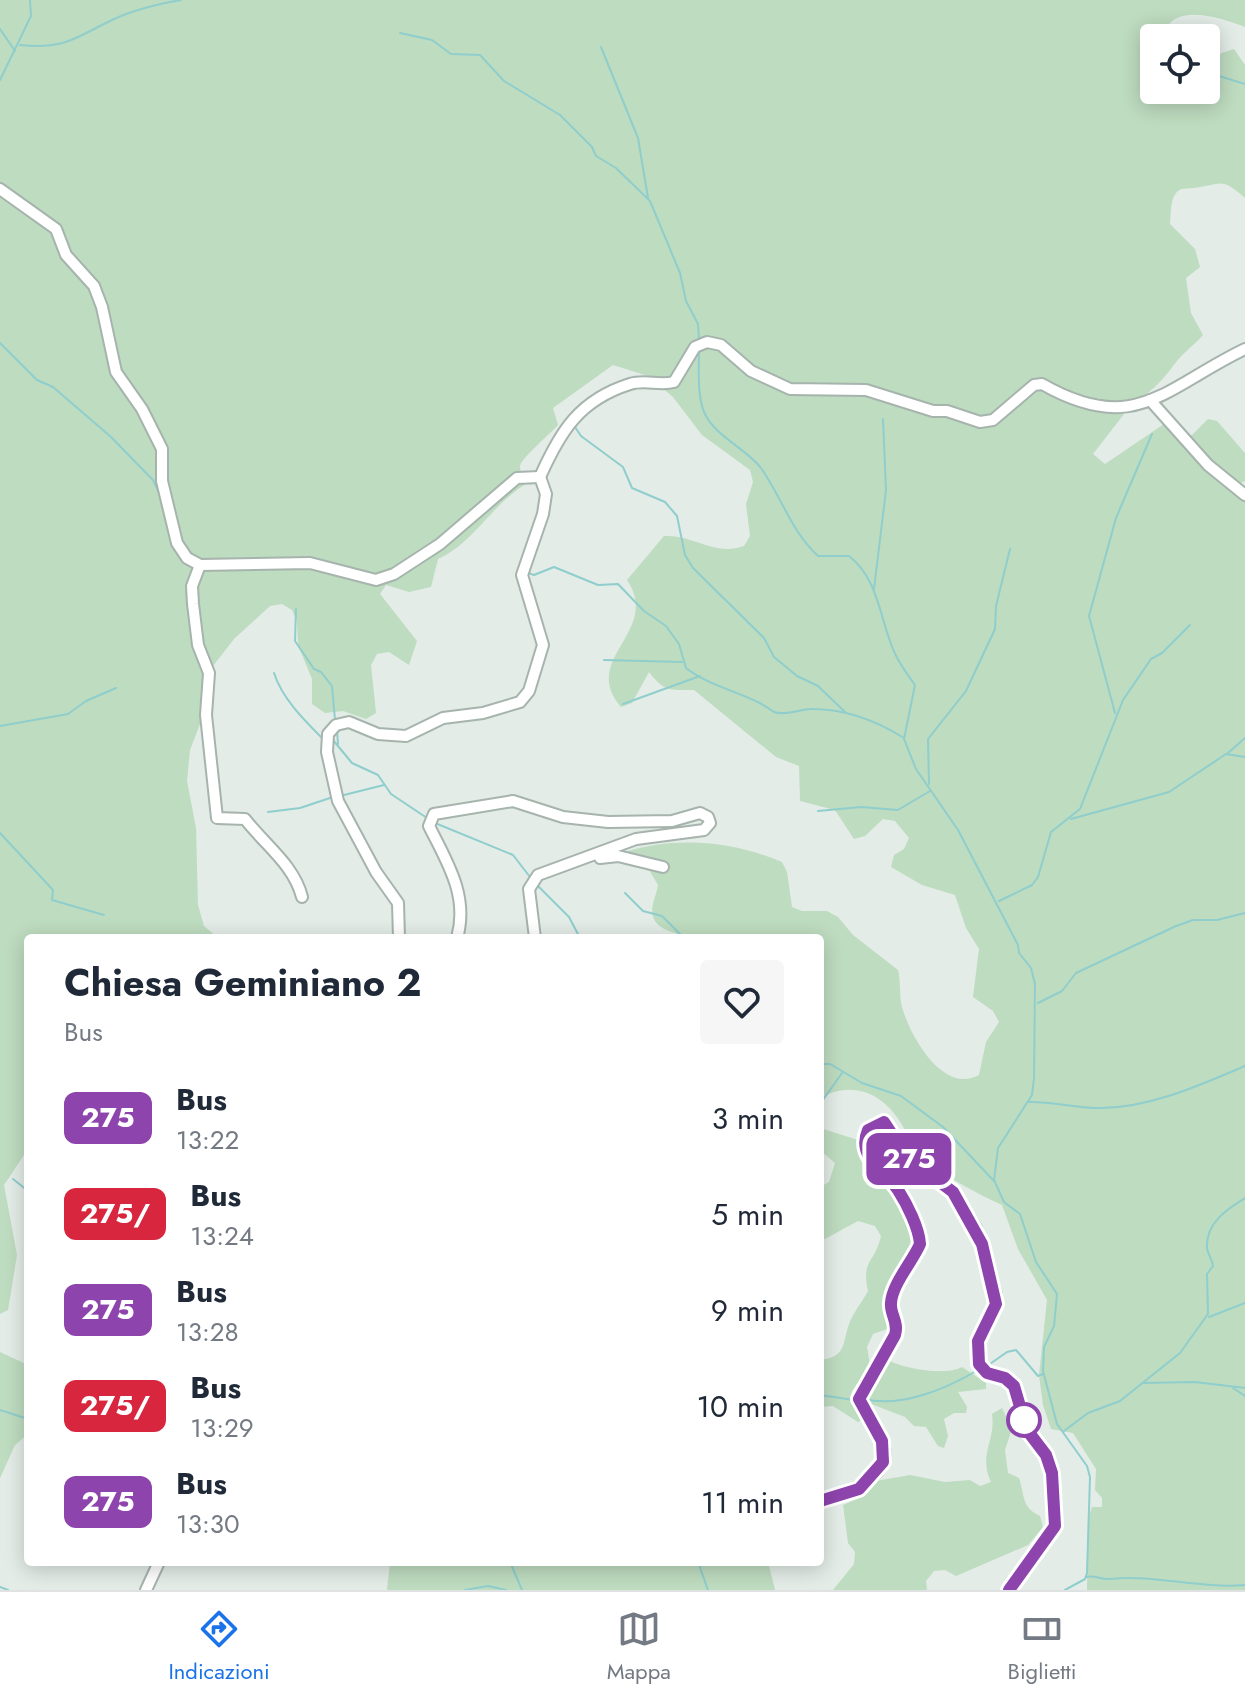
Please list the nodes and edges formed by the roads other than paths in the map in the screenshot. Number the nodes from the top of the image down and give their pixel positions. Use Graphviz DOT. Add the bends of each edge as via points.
graph roads {
  1 [pos="0,189"];
  2 [pos="1245,349"];
  3 [pos="1154,398"];
  4 [pos="540,477"];
  5 [pos="1245,495"];
  6 [pos="200,565"];
  7 [pos="570,863"];
  8 [pos="653,869"];
  9 [pos="302,897"];
  10 [pos="399,934"];
  11 [pos="458,934"];
  12 [pos="535,934"];
  13 [pos="824,1500"];
  14 [pos="157,1566"];
  15 [pos="146,1590"];
  16 [pos="1009,1590"];
  1 -- 6 [label="street" via="56,229 66,255 94,286 116,372 162,449 162,481 177,543"];
  2 -- 3 [label="street"];
  3 -- 4 [label="street" via="1113,410 1034,385 993,420 980,422 866,390 790,389 751,371 721,345 707,342 695,347 674,382 630,384 571,417"];
  3 -- 5 [label="street" via="1202,459"];
  4 -- 6 [label="street" via="517,478 440,544 376,580 310,563"];
  4 -- 10 [label="street" via="546,494 543,514 522,575 543,645 529,691 520,702 443,718 406,736 378,734 349,722 328,734 338,801 398,903"];
  6 -- 9 [label="street" via="192,586 193,604 198,645 209,673 206,715 217,818 245,819 298,881"];
  7 -- 8 [label="street" via="572,868 607,855 663,867"];
  7 -- 11 [label="street" via="636,839 704,830 709,820 700,813 672,821 608,822 563,817 513,801 434,814 429,826 452,870 461,907"];
  7 -- 12 [label="street" via="538,875 530,884"];
  13 -- 16 [label="street" via="859,1489 883,1462 882,1441 859,1399 895,1335 892,1297 920,1244 898,1189 865,1149 868,1130 884,1122 907,1157 953,1192 976,1228 996,1294 978,1341 979,1364 1014,1386 1027,1430 1050,1464 1055,1526"];
  14 -- 15 [label="street"];
}
